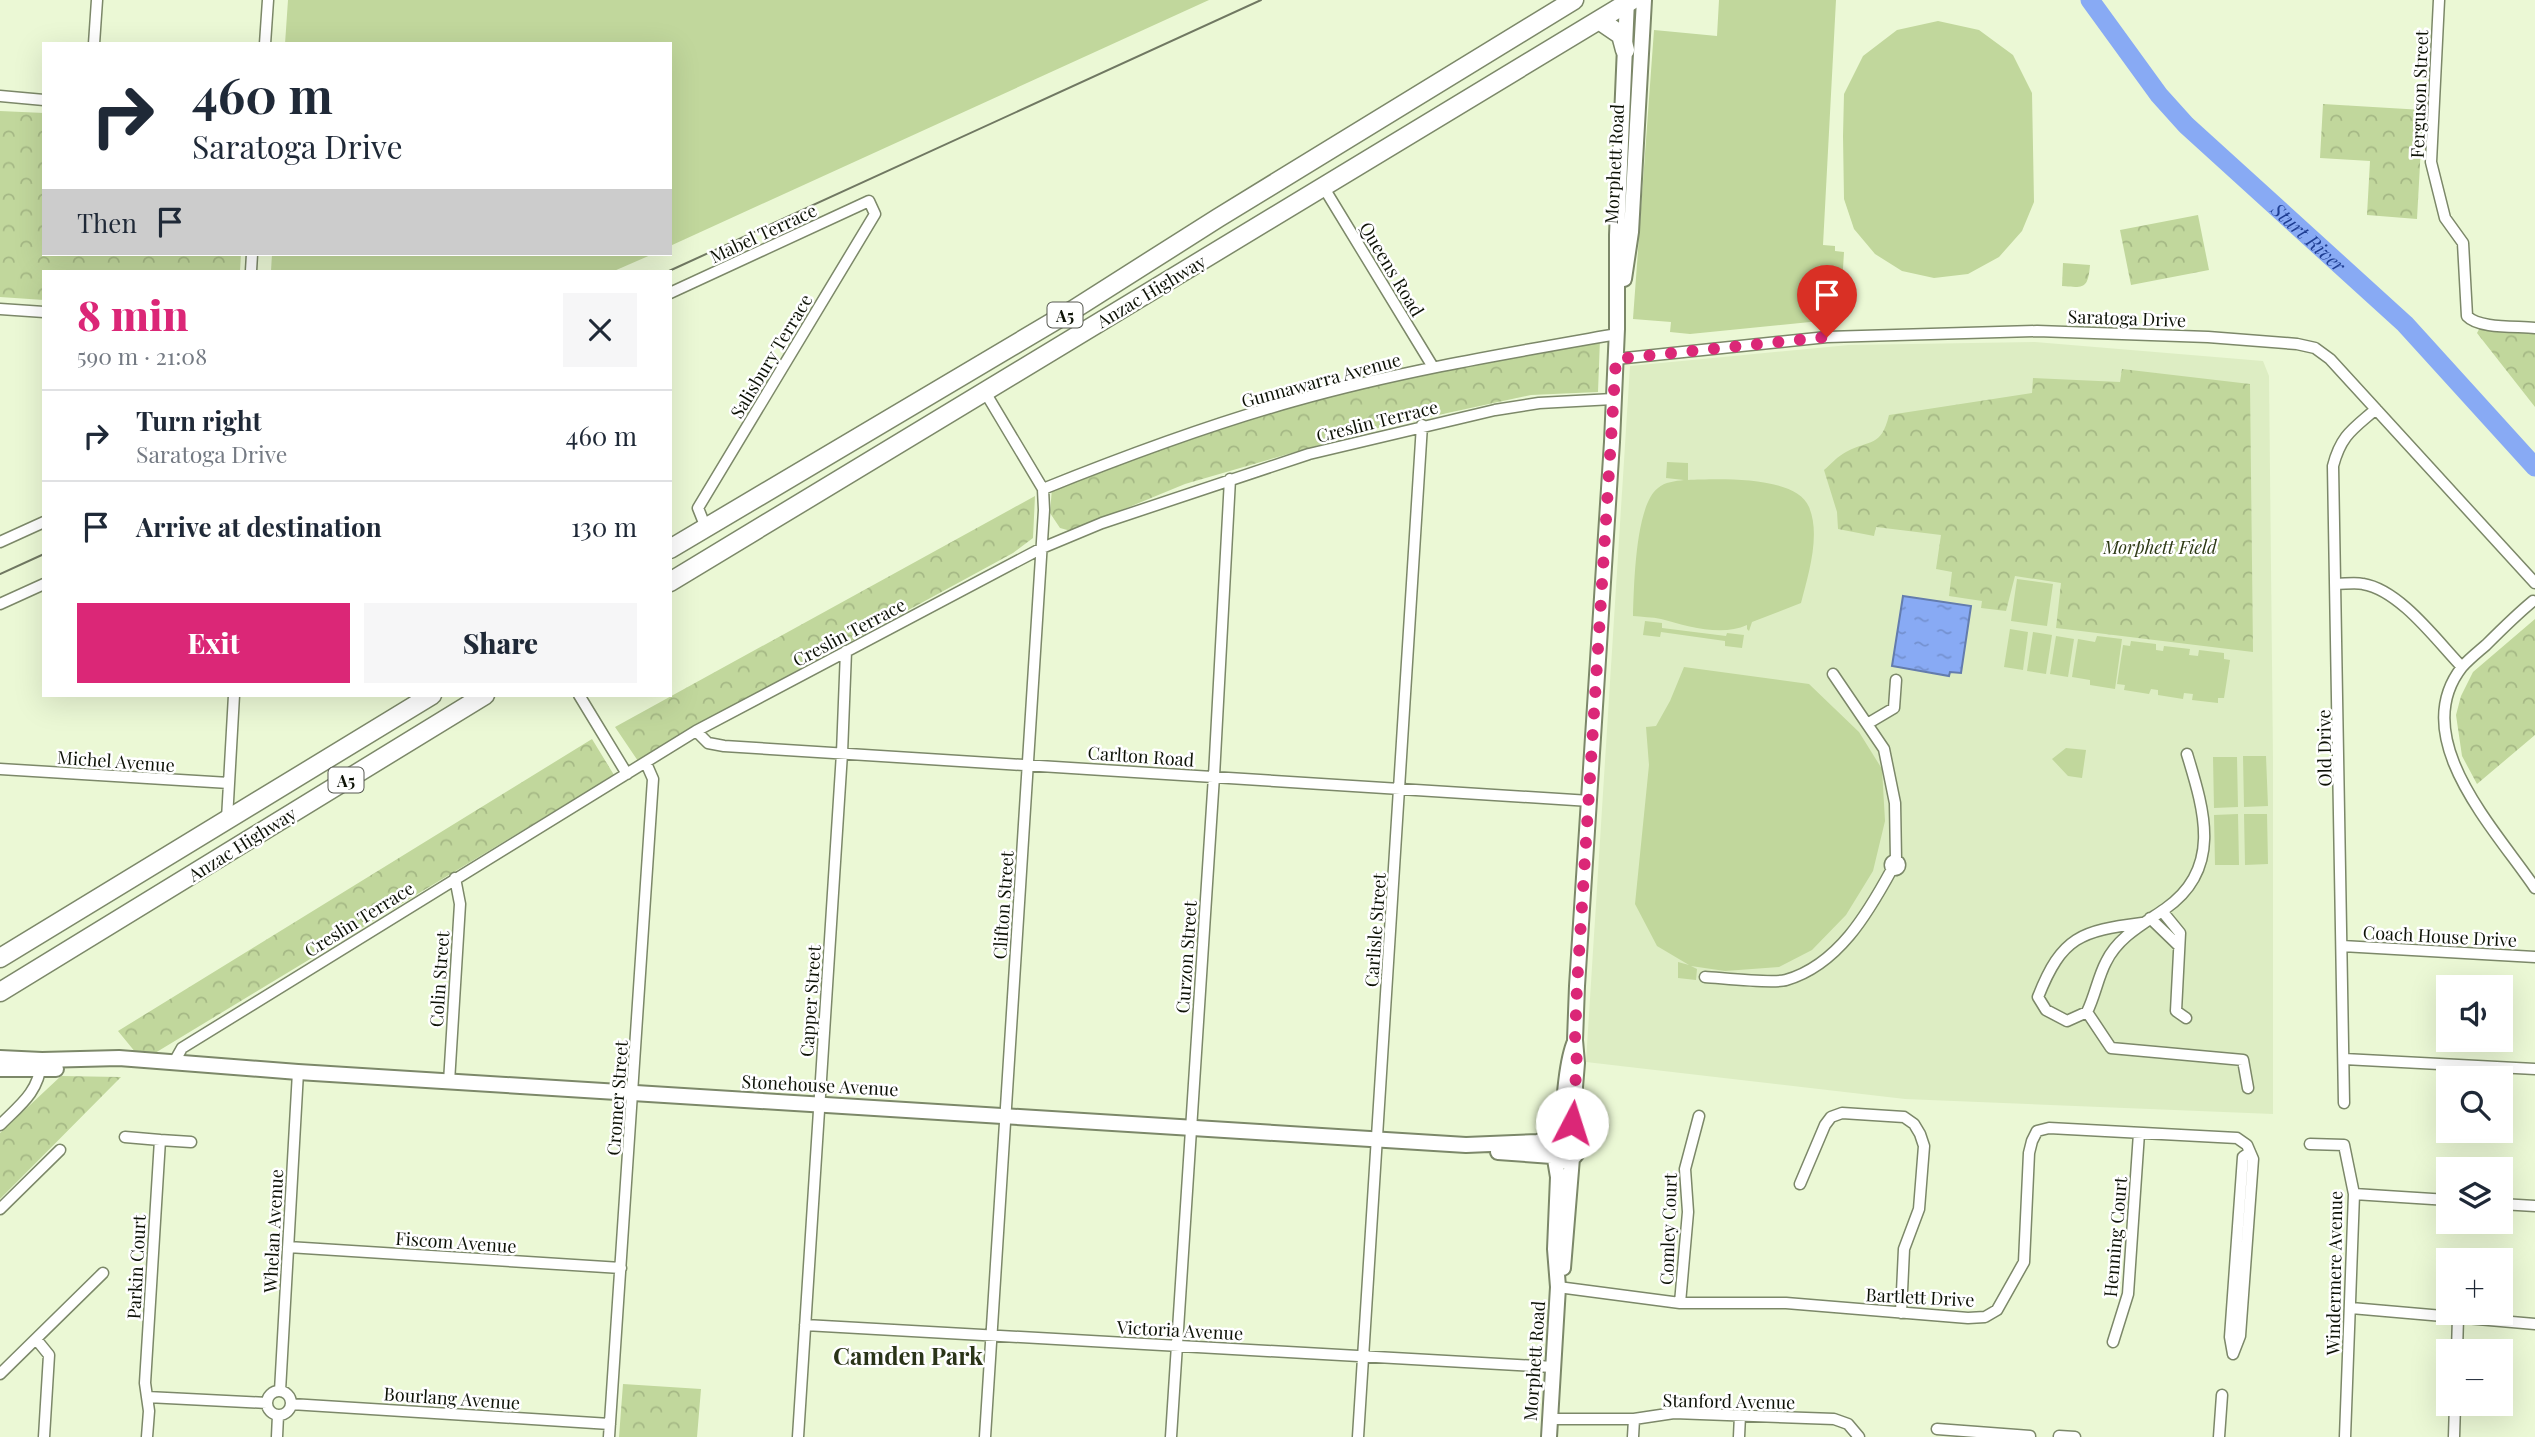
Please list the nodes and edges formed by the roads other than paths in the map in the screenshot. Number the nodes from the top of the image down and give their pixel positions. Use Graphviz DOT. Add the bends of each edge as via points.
graph roads {
  1 [pos="97,0"];
  2 [pos="268,0"];
  3 [pos="1574,0"];
  4 [pos="2439,0"];
  5 [pos="1632,1"];
  6 [pos="1599,20"];
  7 [pos="94,42"];
  8 [pos="265,42"];
  9 [pos="1625,50"];
  10 [pos="0,96"];
  11 [pos="42,100"];
  12 [pos="1324,188"];
  13 [pos="869,201"];
  14 [pos="1242,204"];
  15 [pos="1277,216"];
  16 [pos="1191,235"];
  17 [pos="1226,246"];
  18 [pos="672,292"];
  19 [pos="0,309"];
  20 [pos="42,312"];
  21 [pos="2535,328"];
  22 [pos="1617,331"];
  23 [pos="1616,359"];
  24 [pos="1433,367"];
  25 [pos="985,392"];
  26 [pos="1614,399"];
  27 [pos="2376,409"];
  28 [pos="898,415"];
  29 [pos="933,423"];
  30 [pos="1422,425"];
  31 [pos="874,429"];
  32 [pos="897,445"];
  33 [pos="1230,479"];
  34 [pos="1043,488"];
  35 [pos="42,523"];
  36 [pos="706,528"];
  37 [pos="0,542"];
  38 [pos="672,548"];
  39 [pos="1042,548"];
  40 [pos="672,581"];
  41 [pos="2535,583"];
  42 [pos="2336,584"];
  43 [pos="42,585"];
  44 [pos="2534,602"];
  45 [pos="0,604"];
  46 [pos="846,651"];
  47 [pos="2462,667"];
  48 [pos="1833,674"];
  49 [pos="1896,680"];
  50 [pos="234,697"];
  51 [pos="429,697"];
  52 [pos="482,697"];
  53 [pos="580,697"];
  54 [pos="1867,724"];
  55 [pos="696,731"];
  56 [pos="842,753"];
  57 [pos="2187,754"];
  58 [pos="646,763"];
  59 [pos="1027,764"];
  60 [pos="0,769"];
  61 [pos="628,774"];
  62 [pos="1214,776"];
  63 [pos="229,783"];
  64 [pos="1399,789"];
  65 [pos="1590,801"];
  66 [pos="227,818"];
  67 [pos="173,852"];
  68 [pos="156,863"];
  69 [pos="206,866"];
  70 [pos="455,878"];
  71 [pos="173,886"];
  72 [pos="2535,888"];
  73 [pos="2162,911"];
  74 [pos="2146,921"];
  75 [pos="31,940"];
  76 [pos="0,946"];
  77 [pos="2179,946"];
  78 [pos="2342,946"];
  79 [pos="2535,957"];
  80 [pos="0,958"];
  81 [pos="1705,977"];
  82 [pos="0,992"];
  83 [pos="2087,1012"];
  84 [pos="2186,1018"];
  85 [pos="1575,1040"];
  86 [pos="0,1058"];
  87 [pos="2344,1059"];
  88 [pos="173,1064"];
  89 [pos="41,1065"];
  90 [pos="0,1069"];
  91 [pos="2535,1069"];
  92 [pos="298,1072"];
  93 [pos="449,1082"];
  94 [pos="2248,1088"];
  95 [pos="633,1093"];
  96 [pos="2344,1103"];
  97 [pos="819,1105"];
  98 [pos="1005,1116"];
  99 [pos="1699,1116"];
  100 [pos="0,1125"];
  101 [pos="1191,1128"];
  102 [pos="2139,1133"];
  103 [pos="1553,1134"];
  104 [pos="125,1137"];
  105 [pos="1576,1137"];
  106 [pos="1377,1139"];
  107 [pos="160,1140"];
  108 [pos="191,1142"];
  109 [pos="2310,1144"];
  110 [pos="1466,1145"];
  111 [pos="60,1150"];
  112 [pos="2249,1153"];
  113 [pos="1553,1157"];
  114 [pos="1572,1158"];
  115 [pos="1800,1184"];
  116 [pos="2354,1194"];
  117 [pos="2436,1199"];
  118 [pos="2513,1205"];
  119 [pos="2535,1206"];
  120 [pos="0,1209"];
  121 [pos="288,1247"];
  122 [pos="621,1268"];
  123 [pos="103,1273"];
  124 [pos="1558,1287"];
  125 [pos="1680,1303"];
  126 [pos="2351,1308"];
  127 [pos="1901,1313"];
  128 [pos="2436,1315"];
  129 [pos="2513,1322"];
  130 [pos="2535,1324"];
  131 [pos="805,1325"];
  132 [pos="992,1335"];
  133 [pos="36,1339"];
  134 [pos="2113,1342"];
  135 [pos="1175,1346"];
  136 [pos="1363,1356"];
  137 [pos="1553,1367"];
  138 [pos="0,1374"];
  139 [pos="280,1391"];
  140 [pos="2222,1395"];
  141 [pos="147,1397"];
  142 [pos="267,1403"];
  143 [pos="291,1404"];
  144 [pos="278,1415"];
  145 [pos="1740,1415"];
  146 [pos="2455,1416"];
  147 [pos="1550,1419"];
  148 [pos="1634,1419"];
  149 [pos="610,1424"];
  150 [pos="1937,1429"];
  151 [pos="1980,1434"];
  152 [pos="2030,1436"];
  153 [pos="2059,1436"];
  154 [pos="44,1437"];
  155 [pos="147,1437"];
  156 [pos="277,1437"];
  157 [pos="609,1437"];
  158 [pos="798,1437"];
  159 [pos="985,1437"];
  160 [pos="1171,1437"];
  161 [pos="1358,1437"];
  162 [pos="1549,1437"];
  163 [pos="1633,1437"];
  164 [pos="1739,1437"];
  165 [pos="1858,1437"];
  166 [pos="2075,1437"];
  167 [pos="2219,1437"];
  168 [pos="2345,1437"];
  169 [pos="2454,1437"];
  1 -- 7 [label="street"];
  2 -- 8 [label="street"];
  3 -- 14 [label="highway, Anzac Highway / A5"];
  4 -- 21 [label="street, Ferguson Street" via="2431,162 2445,218 2463,243 2467,316 2472,322"];
  5 -- 6 [label="highway, Anzac Highway / A5"];
  5 -- 9 [label="street, Morphett Road"];
  5 -- 22 [label="street, Morphett Road" via="1631,232"];
  6 -- 9 [label="highway" via="1621,35"];
  6 -- 12 [label="highway, Anzac Highway / A5"];
  9 -- 22 [label="street, Morphett Road"];
  10 -- 11 [label="street"];
  12 -- 15 [label="highway, Anzac Highway / A5"];
  12 -- 24 [label="street, Queens Road"];
  13 -- 18 [label="street, Mabel Terrace"];
  13 -- 36 [label="street, Salisbury Terrace" via="875,214 698,508"];
  14 -- 15 [label="highway" via="1252,216"];
  14 -- 16 [label="highway, Anzac Highway / A5"];
  15 -- 17 [label="highway, Anzac Highway / A5"];
  16 -- 17 [label="highway" via="1219,229 1226,236"];
  16 -- 28 [label="highway, Anzac Highway / A5"];
  17 -- 25 [label="highway, Anzac Highway / A5"];
  19 -- 20 [label="street"];
  22 -- 23 [label="street, Morphett Road"];
  22 -- 24 [label="street, Gunnawarra Avenue"];
  23 -- 26 [label="street, Morphett Road"];
  23 -- 27 [label="street, Saratoga Drive" via="1895,334 2071,331 2208,337 2315,348"];
  24 -- 34 [label="street, Gunnawarra Avenue" via="1249,414"];
  25 -- 29 [label="highway, Anzac Highway / A5"];
  25 -- 34 [label="street"];
  26 -- 30 [label="street, Creslin Terrace" via="1539,403"];
  26 -- 65 [label="street, Morphett Road"];
  27 -- 41 [label="street, Saratoga Drive"];
  27 -- 42 [label="street, Old Drive" via="2346,435 2333,466"];
  28 -- 29 [label="highway" via="902,424"];
  28 -- 31 [label="highway, Anzac Highway / A5"];
  29 -- 32 [label="highway, Anzac Highway / A5"];
  30 -- 33 [label="street, Creslin Terrace"];
  30 -- 64 [label="street, Carlisle Street"];
  31 -- 32 [label="highway" via="892,433"];
  31 -- 36 [label="highway, Anzac Highway / A5"];
  32 -- 40 [label="highway, Anzac Highway / A5"];
  33 -- 39 [label="street, Creslin Terrace"];
  33 -- 62 [label="street, Curzon Street"];
  34 -- 39 [label="street, Clifton Street"];
  35 -- 37 [label="street"];
  36 -- 38 [label="highway, Anzac Highway / A5"];
  39 -- 46 [label="street, Creslin Terrace"];
  39 -- 59 [label="street, Clifton Street"];
  41 -- 44 [label="street" via="2530,592"];
  42 -- 47 [label="street" via="2364,584 2388,593"];
  42 -- 78 [label="street, Old Drive"];
  43 -- 45 [label="street"];
  44 -- 47 [label="street"];
  46 -- 55 [label="street, Creslin Terrace"];
  46 -- 56 [label="street, Capper Street"];
  47 -- 72 [label="street" via="2444,714 2449,756 2482,814"];
  48 -- 54 [label="street"];
  49 -- 54 [label="street" via="1894,708"];
  50 -- 63 [label="street"];
  51 -- 66 [label="highway, Anzac Highway / A5"];
  52 -- 69 [label="highway, Anzac Highway / A5"];
  53 -- 61 [label="street"];
  54 -- 81 [label="street" via="1884,749 1895,803 1894,865 1870,911 1826,961 1785,981"];
  55 -- 56 [label="street, Carlton Road" via="708,743"];
  55 -- 58 [label="street, Creslin Terrace"];
  56 -- 59 [label="street, Carlton Road"];
  56 -- 97 [label="street, Capper Street"];
  57 -- 73 [label="street" via="2206,832 2202,858 2192,882"];
  58 -- 61 [label="street, Creslin Terrace"];
  58 -- 95 [label="street, Cromer Street" via="653,779"];
  59 -- 62 [label="street, Carlton Road"];
  59 -- 98 [label="street, Clifton Street"];
  60 -- 63 [label="street, Michel Avenue"];
  61 -- 70 [label="street, Creslin Terrace"];
  62 -- 64 [label="street, Carlton Road"];
  62 -- 101 [label="street, Curzon Street"];
  63 -- 66 [label="street"];
  64 -- 65 [label="street, Carlton Road"];
  64 -- 106 [label="street, Carlisle Street"];
  65 -- 85 [label="street, Morphett Road"];
  66 -- 67 [label="highway, Anzac Highway / A5"];
  67 -- 68 [label="highway, Anzac Highway / A5"];
  67 -- 69 [label="highway" via="177,864"];
  68 -- 71 [label="highway"];
  68 -- 75 [label="highway, Anzac Highway / A5"];
  69 -- 71 [label="highway, Anzac Highway / A5"];
  70 -- 88 [label="street, Creslin Terrace" via="181,1048"];
  70 -- 93 [label="street, Colin Street" via="460,904"];
  71 -- 82 [label="highway, Anzac Highway / A5"];
  73 -- 74 [label="street"];
  73 -- 77 [label="street" via="2180,933"];
  74 -- 77 [label="street"];
  74 -- 83 [label="street" via="2133,929 2106,962"];
  74 -- 83 [label="street" via="2093,931 2061,953 2038,997 2046,1010 2067,1021"];
  75 -- 76 [label="highway"];
  75 -- 80 [label="highway, Anzac Highway / A5"];
  77 -- 84 [label="street" via="2176,1011"];
  78 -- 79 [label="street, Coach House Drive"];
  78 -- 87 [label="street, Old Drive"];
  83 -- 94 [label="street" via="2111,1048 2244,1060"];
  85 -- 103 [label="street, Morphett Road" via="1567,1062 1562,1117"];
  85 -- 105 [label="street, Morphett Road" via="1572,1123"];
  86 -- 89 [label="street, Stonehouse Avenue"];
  87 -- 91 [label="street"];
  87 -- 96 [label="street, Old Drive"];
  88 -- 89 [label="street, Stonehouse Avenue" via="119,1058"];
  88 -- 92 [label="street, Stonehouse Avenue"];
  89 -- 90 [label="street, Stonehouse Avenue"];
  89 -- 100 [label="street" via="32,1092"];
  92 -- 93 [label="street, Stonehouse Avenue"];
  92 -- 121 [label="street, Whelan Avenue"];
  93 -- 95 [label="street, Stonehouse Avenue"];
  95 -- 97 [label="street, Stonehouse Avenue"];
  95 -- 122 [label="street, Cromer Street"];
  97 -- 98 [label="street, Stonehouse Avenue"];
  97 -- 131 [label="street, Capper Street"];
  98 -- 101 [label="street, Stonehouse Avenue"];
  98 -- 132 [label="street, Clifton Street"];
  99 -- 125 [label="street, Comley Court" via="1685,1169 1688,1212"];
  101 -- 106 [label="street, Stonehouse Avenue"];
  101 -- 135 [label="street, Curzon Street"];
  102 -- 112 [label="street, Bartlett Drive" via="2237,1138"];
  102 -- 127 [label="street, Bartlett Drive" via="2038,1131 2029,1153 2024,1262 1997,1310 1968,1318"];
  102 -- 134 [label="street, Henning Court" via="2128,1294"];
  103 -- 105 [label="street" via="1566,1130"];
  103 -- 110 [label="street, Stonehouse Avenue" via="1538,1142"];
  103 -- 113 [label="street" via="1548,1149"];
  104 -- 107 [label="street"];
  105 -- 114 [label="street" via="1578,1148"];
  106 -- 110 [label="street, Stonehouse Avenue"];
  106 -- 136 [label="street, Carlisle Street"];
  107 -- 108 [label="street"];
  107 -- 141 [label="street, Parkin Court"];
  109 -- 116 [label="street, Windermere Avenue" via="2344,1145"];
  110 -- 113 [label="street, Stonehouse Avenue"];
  111 -- 120 [label="street"];
  112 -- 112 [label="street" via="2253,1159 2241,1336 2233,1354 2230,1337 2243,1157"];
  113 -- 114 [label="street"];
  113 -- 124 [label="street, Morphett Road" via="1558,1177"];
  114 -- 124 [label="street, Morphett Road"];
  115 -- 127 [label="street" via="1831,1118 1842,1113 1904,1117 1914,1124 1924,1146 1919,1209 1904,1249"];
  116 -- 117 [label="street"];
  116 -- 126 [label="street, Windermere Avenue"];
  118 -- 119 [label="street"];
  121 -- 122 [label="street, Fiscom Avenue"];
  121 -- 139 [label="street, Whelan Avenue"];
  122 -- 149 [label="street, Cromer Street"];
  123 -- 133 [label="street"];
  124 -- 125 [label="street, Bartlett Drive"];
  124 -- 137 [label="street, Morphett Road"];
  125 -- 127 [label="street, Bartlett Drive" via="1786,1303"];
  126 -- 128 [label="street"];
  126 -- 168 [label="street, Windermere Avenue"];
  129 -- 130 [label="street"];
  131 -- 132 [label="street, Victoria Avenue"];
  131 -- 158 [label="street, Capper Street"];
  132 -- 135 [label="street, Victoria Avenue"];
  132 -- 159 [label="street, Clifton Street"];
  133 -- 138 [label="street"];
  133 -- 154 [label="street" via="49,1355"];
  135 -- 136 [label="street, Victoria Avenue"];
  135 -- 160 [label="street, Curzon Street"];
  136 -- 137 [label="street, Victoria Avenue"];
  136 -- 161 [label="street, Carlisle Street"];
  137 -- 147 [label="street, Morphett Road"];
  139 -- 142 [label="street" via="271,1394"];
  139 -- 143 [label="street" via="288,1395"];
  140 -- 167 [label="street"];
  141 -- 142 [label="street"];
  141 -- 155 [label="street, Parkin Court"];
  142 -- 144 [label="street"];
  143 -- 144 [label="street" via="287,1412"];
  143 -- 149 [label="street, Bourlang Avenue"];
  144 -- 156 [label="street"];
  145 -- 148 [label="street, Stanford Avenue" via="1674,1413"];
  145 -- 164 [label="street"];
  145 -- 165 [label="street, Stanford Avenue" via="1834,1419 1848,1423"];
  146 -- 169 [label="street"];
  147 -- 148 [label="street, Stanford Avenue"];
  147 -- 162 [label="street, Morphett Road"];
  148 -- 163 [label="street"];
  149 -- 157 [label="street, Cromer Street"];
  150 -- 151 [label="street"];
  151 -- 152 [label="street"];
  153 -- 166 [label="street"];
}
